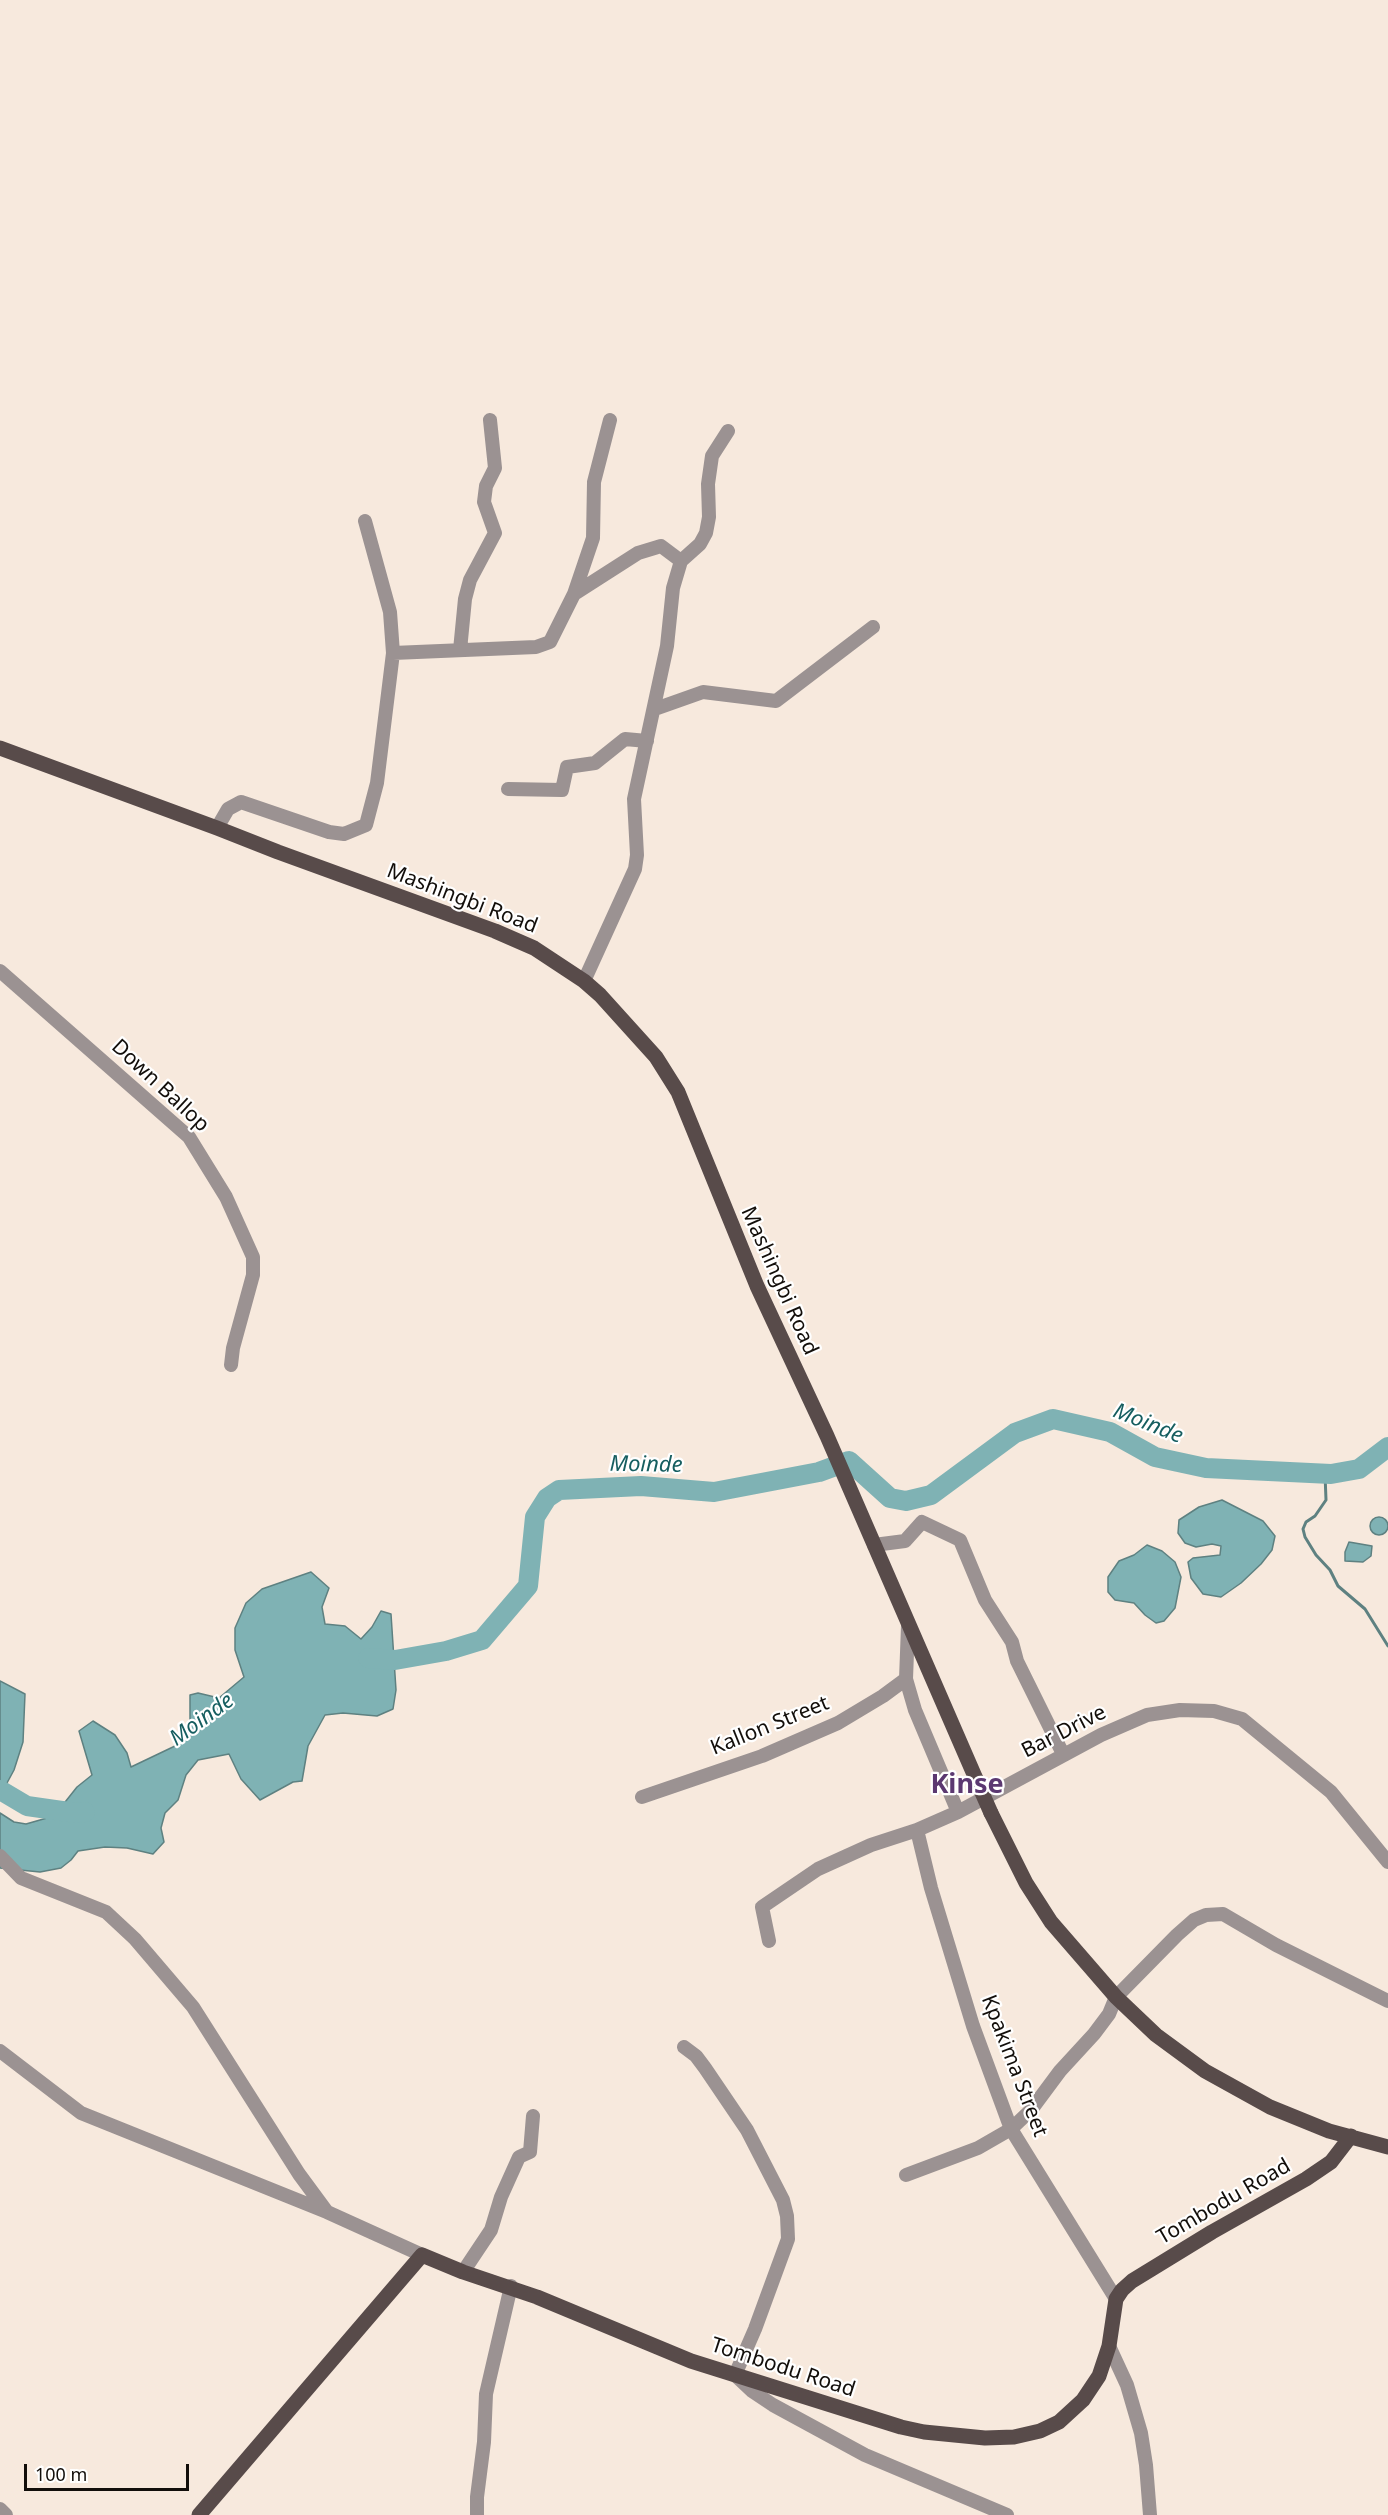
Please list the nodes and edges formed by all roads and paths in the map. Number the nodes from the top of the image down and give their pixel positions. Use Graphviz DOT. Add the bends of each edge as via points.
graph roads {
  1 [pos="490,420"];
  2 [pos="610,420"];
  3 [pos="728,430"];
  4 [pos="365,521"];
  5 [pos="681,561"];
  6 [pos="574,594"];
  7 [pos="873,627"];
  8 [pos="460,650"];
  9 [pos="393,653"];
  10 [pos="655,709"];
  11 [pos="647,741"];
  12 [pos="0,748"];
  13 [pos="508,789"];
  14 [pos="218,828"];
  15 [pos="2,979"];
  16 [pos="584,981"];
  17 [pos="231,1365"];
  18 [pos="874,1545"];
  19 [pos="908,1626"];
  20 [pos="906,1679"];
  21 [pos="1063,1754"];
  22 [pos="642,1797"];
  23 [pos="958,1812"];
  24 [pos="917,1830"];
  25 [pos="0,1856"];
  26 [pos="1388,1862"];
  27 [pos="769,1941"];
  28 [pos="1116,1997"];
  29 [pos="1388,2001"];
  30 [pos="684,2047"];
  31 [pos="0,2052"];
  32 [pos="533,2116"];
  33 [pos="1011,2128"];
  34 [pos="1351,2136"];
  35 [pos="1388,2147"];
  36 [pos="906,2175"];
  37 [pos="327,2212"];
  38 [pos="422,2254"];
  39 [pos="464,2272"];
  40 [pos="511,2286"];
  41 [pos="1116,2299"];
  42 [pos="1109,2346"];
  43 [pos="735,2375"];
  44 [pos="0,2509"];
  45 [pos="6,2515"];
  46 [pos="199,2515"];
  47 [pos="477,2515"];
  48 [pos="1007,2515"];
  49 [pos="1150,2515"];
  1 -- 8 [label="street" via="495,468 486,486 484,502 495,533 470,580"];
  2 -- 6 [label="street" via="594,482 593,538"];
  3 -- 5 [label="street" via="712,456 706,533"];
  4 -- 9 [label="street" via="390,612"];
  5 -- 6 [label="street" via="661,546 638,553"];
  5 -- 10 [label="street" via="672,588 668,646"];
  6 -- 8 [label="street" via="550,642"];
  7 -- 10 [label="street" via="776,701 703,692"];
  8 -- 9 [label="street"];
  9 -- 14 [label="street" via="377,783 366,825 344,834 329,832 241,802 228,809"];
  10 -- 11 [label="street"];
  11 -- 13 [label="street" via="625,739 595,763 567,767 562,790"];
  11 -- 16 [label="street" via="634,799 634,869"];
  12 -- 14 [label="main road, Mashingbi Road"];
  14 -- 16 [label="main road, Mashingbi Road" via="495,931 534,948"];
  15 -- 17 [label="street, Down Ballop" via="189,1137 226,1197 253,1257 253,1275 232,1348"];
  16 -- 18 [label="main road, Mashingbi Road" via="656,1057 678,1092 757,1286"];
  18 -- 19 [label="main road"];
  18 -- 21 [label="street" via="905,1541 922,1522 960,1540 985,1600 1012,1642 1017,1661"];
  19 -- 20 [label="street"];
  19 -- 28 [label="main road, bridge" via="991,1813 1039,1904"];
  20 -- 22 [label="street, Kallon Street" via="838,1723 762,1756"];
  20 -- 23 [label="street"];
  21 -- 23 [label="street, Bar Drive"];
  21 -- 26 [label="street, Bar Drive" via="1147,1715 1180,1710 1214,1711 1242,1719 1331,1792"];
  23 -- 24 [label="street, Bar Drive"];
  24 -- 27 [label="street, Bar Drive" via="827,1864 762,1907"];
  24 -- 33 [label="street, Kpakima Street" via="973,2026"];
  25 -- 37 [label="street" via="21,1878 106,1912 135,1939 193,2007"];
  28 -- 29 [label="street" via="1194,1920 1214,1913 1223,1914"];
  28 -- 33 [label="street" via="1094,2034 1031,2110"];
  28 -- 34 [label="main road" via="1155,2035 1205,2071 1270,2107"];
  30 -- 43 [label="street" via="696,2056 747,2130 783,2200 787,2216 788,2239"];
  31 -- 37 [label="street" via="81,2113"];
  32 -- 39 [label="street" via="530,2152 519,2157 491,2230"];
  33 -- 36 [label="street" via="978,2148"];
  33 -- 41 [label="street, Kpakima Street"];
  34 -- 35 [label="main road"];
  34 -- 41 [label="main road, Tombodu Road" via="1332,2162 1132,2281"];
  37 -- 38 [label="street"];
  38 -- 39 [label="main road, Tombodu Road"];
  38 -- 46 [label="main road"];
  39 -- 40 [label="main road, Tombodu Road"];
  40 -- 43 [label="main road, Tombodu Road" via="691,2361"];
  40 -- 47 [label="street" via="486,2394"];
  41 -- 42 [label="main road, Tombodu Road"];
  42 -- 43 [label="main road, Tombodu Road" via="1099,2376 1083,2400 1059,2422 1014,2437 924,2432"];
  42 -- 49 [label="street" via="1127,2385 1141,2433"];
  43 -- 48 [label="street" via="773,2404 865,2455"];
  44 -- 45 [label="street"];
}
